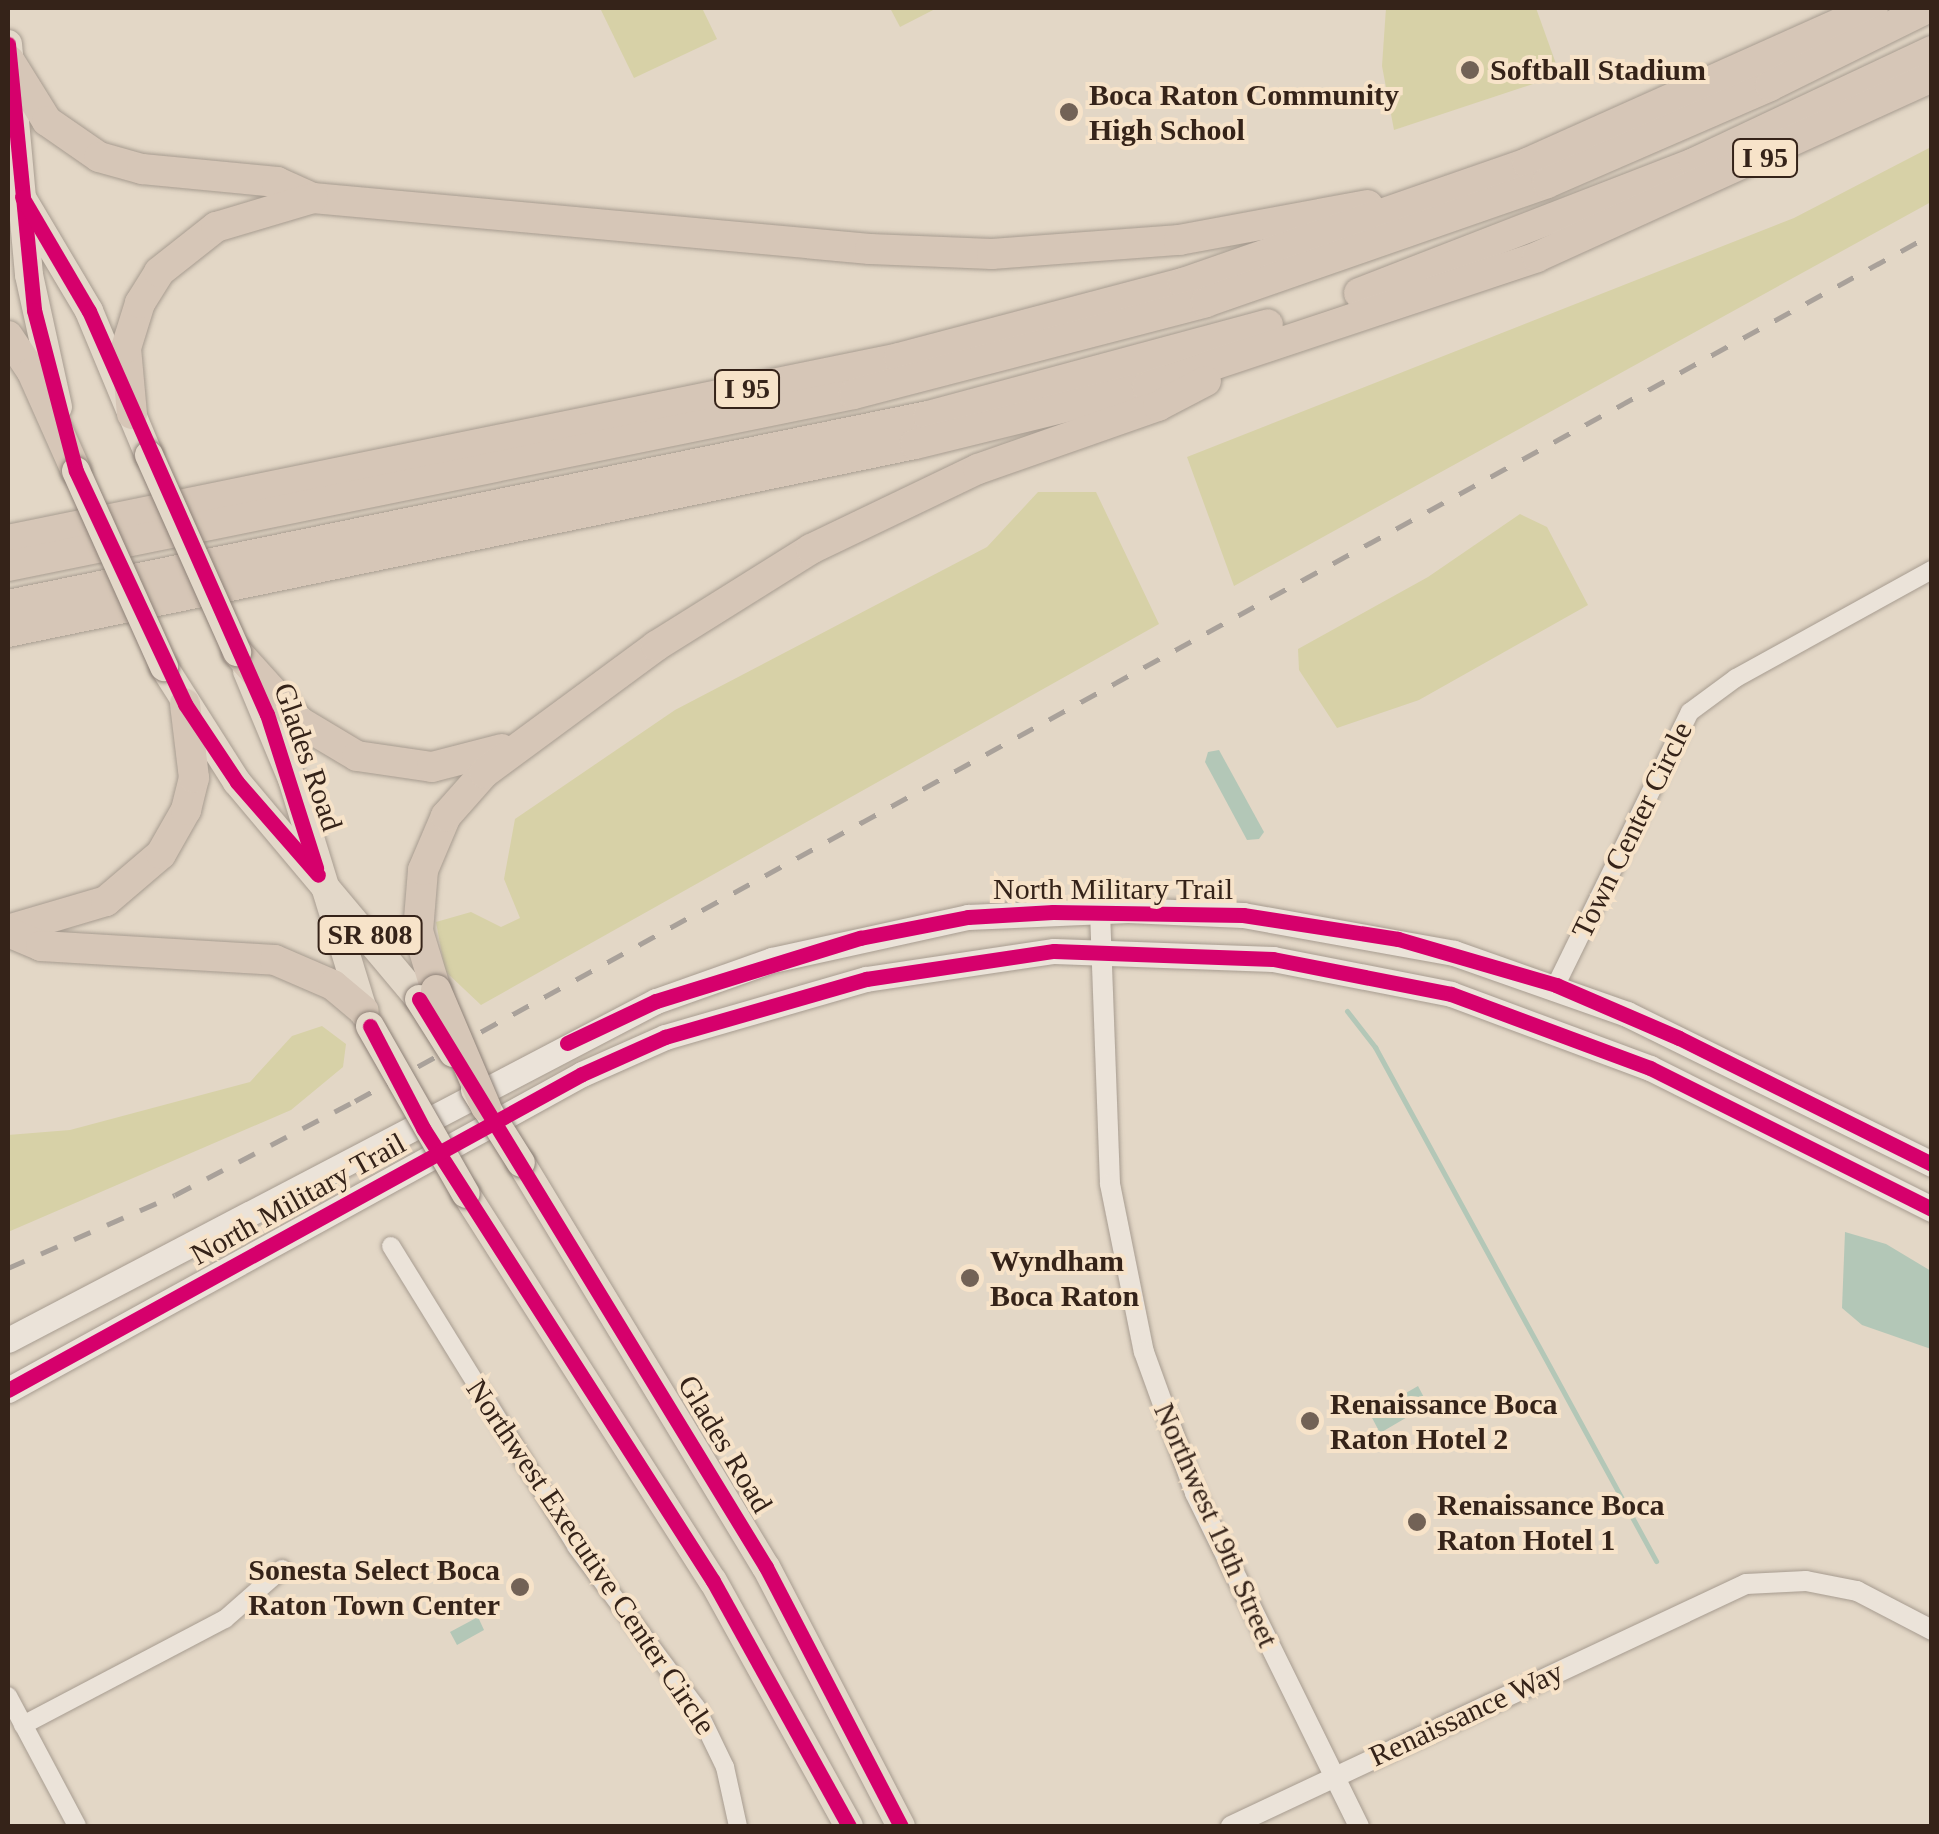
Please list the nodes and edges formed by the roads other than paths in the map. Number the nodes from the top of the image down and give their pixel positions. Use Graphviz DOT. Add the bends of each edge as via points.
graph roads {
  1 [pos="1872,8"];
  2 [pos="1928,8"];
  3 [pos="1932,51"];
  4 [pos="8,52"];
  5 [pos="1932,77"];
  6 [pos="1473,184"];
  7 [pos="14,185"];
  8 [pos="313,198"];
  9 [pos="8,336"];
  10 [pos="1268,344"];
  11 [pos="132,414"];
  12 [pos="76,471"];
  13 [pos="8,540"];
  14 [pos="8,566"];
  15 [pos="1932,570"];
  16 [pos="8,605"];
  17 [pos="8,632"];
  18 [pos="237,652"];
  19 [pos="185,704"];
  20 [pos="552,721"];
  21 [pos="318,874"];
  22 [pos="1100,911"];
  23 [pos="8,931"];
  24 [pos="1101,950"];
  25 [pos="1556,985"];
  26 [pos="428,995"];
  27 [pos="367,1018"];
  28 [pos="486,1107"];
  29 [pos="1856,1126"];
  30 [pos="1784,1134"];
  31 [pos="1833,1160"];
  32 [pos="1929,1163"];
  33 [pos="1932,1209"];
  34 [pos="391,1246"];
  35 [pos="8,1340"];
  36 [pos="8,1390"];
  37 [pos="282,1569"];
  38 [pos="1932,1630"];
  39 [pos="8,1696"];
  40 [pos="23,1726"];
  41 [pos="1334,1776"];
  42 [pos="78,1826"];
  43 [pos="738,1826"];
  44 [pos="849,1826"];
  45 [pos="900,1826"];
  46 [pos="1231,1826"];
  47 [pos="1360,1826"];
  1 -- 6 [label="highway, I 95" via="1658,109"];
  2 -- 14 [label="highway" via="1716,112 1547,183 1192,307 854,394"];
  3 -- 16 [label="highway" via="1537,228 1237,334 928,416"];
  4 -- 7 [label="main road, Glades Road / SR 808"];
  4 -- 8 [label="highway" via="48,121 100,157 142,169 277,182"];
  5 -- 10 [label="highway, I 95" via="1537,257"];
  6 -- 8 [label="highway" via="1204,236 1007,254 870,249"];
  6 -- 13 [label="highway, I 95" via="1236,267 971,340"];
  7 -- 11 [label="main road, Glades Road / SR 808" via="89,311"];
  7 -- 12 [label="main road, Glades Road / SR 808" via="34,310"];
  8 -- 11 [label="highway" via="216,226 159,272 140,303 126,348"];
  9 -- 12 [label="highway" via="32,372"];
  10 -- 17 [label="highway, I 95" via="1146,386 978,430"];
  10 -- 20 [label="highway" via="1176,398 978,469 810,549 704,613"];
  11 -- 18 [label="main road, Glades Road / SR 808, bridge"];
  12 -- 19 [label="main road, Glades Road / SR 808, bridge"];
  15 -- 25 [label="street, Town Center Circle" via="1736,678 1690,712"];
  18 -- 20 [label="highway" via="312,731 388,764 468,762"];
  18 -- 21 [label="main road, Glades Road / SR 808" via="292,779"];
  19 -- 21 [label="main road, Glades Road / SR 808" via="237,782"];
  19 -- 23 [label="highway" via="194,778 186,810 162,854 106,901"];
  20 -- 26 [label="highway" via="474,782 432,842 417,920"];
  21 -- 26 [label="main road, Glades Road / SR 808"];
  21 -- 27 [label="main road, Glades Road / SR 808"];
  22 -- 24 [label="street, Northwest 19th Street"];
  22 -- 25 [label="main road, North Military Trail" via="1243,915 1338,928 1454,953"];
  22 -- 35 [label="main road, North Military Trail" via="968,917 860,938 656,1002"];
  23 -- 27 [label="highway" via="41,946 275,960 333,985"];
  24 -- 30 [label="main road, North Military Trail" via="1272,958 1450,994 1593,1044"];
  24 -- 36 [label="main road, North Military Trail" via="974,958 866,978 665,1037 582,1074"];
  24 -- 41 [label="street, Northwest 19th Street" via="1110,1184 1140,1339 1190,1480"];
  25 -- 29 [label="main road, North Military Trail"];
  26 -- 28 [label="highway, bridge"];
  27 -- 44 [label="main road, Glades Road / SR 808, bridge" via="400,1090 713,1580"];
  28 -- 45 [label="main road, Glades Road, bridge" via="766,1567"];
  29 -- 30 [label="main road"];
  29 -- 32 [label="main road, North Military Trail"];
  30 -- 31 [label="main road, North Military Trail"];
  31 -- 32 [label="main road"];
  31 -- 33 [label="main road, North Military Trail"];
  34 -- 43 [label="street, Northwest Executive Center Circle" via="576,1546 696,1707 725,1768"];
  37 -- 40 [label="street" via="225,1619"];
  38 -- 41 [label="street, Renaissance Way" via="1872,1596 1806,1581 1760,1581"];
  39 -- 40 [label="street"];
  40 -- 42 [label="street"];
  41 -- 46 [label="street, Renaissance Way"];
  41 -- 47 [label="street, Northwest 19th Street"];
}
